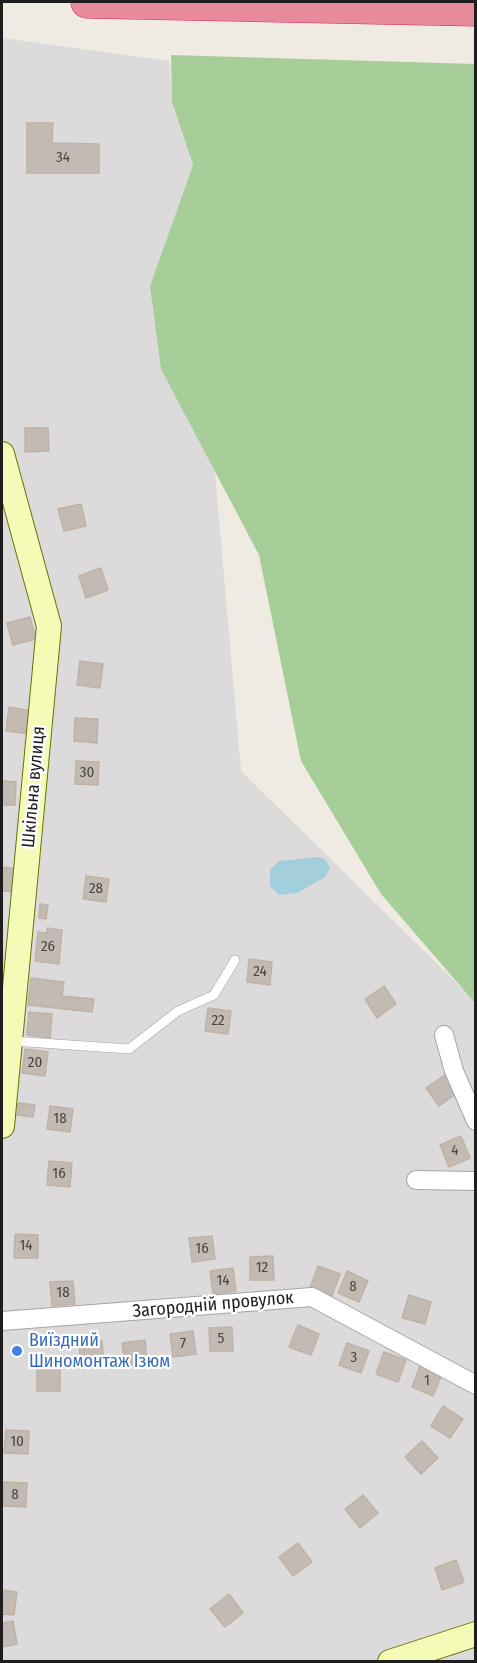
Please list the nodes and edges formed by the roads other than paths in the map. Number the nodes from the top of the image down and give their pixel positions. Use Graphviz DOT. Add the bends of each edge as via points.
graph roads {
  1 [pos="87,2"];
  2 [pos="476,10"];
  3 [pos="2,454"];
  4 [pos="235,960"];
  5 [pos="444,1035"];
  6 [pos="10,1041"];
  7 [pos="476,1121"];
  8 [pos="2,1126"];
  9 [pos="416,1180"];
  10 [pos="476,1181"];
  11 [pos="2,1321"];
  12 [pos="476,1385"];
  13 [pos="476,1634"];
  14 [pos="390,1662"];
  1 -- 2 [label="highway"];
  3 -- 6 [label="street, Шкільна вулиця" via="49,626"];
  4 -- 6 [label="lane" via="214,995 178,1011 129,1049"];
  5 -- 7 [label="street" via="454,1071"];
  6 -- 8 [label="street, Шкільна вулиця"];
  9 -- 10 [label="street"];
  11 -- 12 [label="street, Загородній провулок" via="312,1297"];
  13 -- 14 [label="street"];
}
